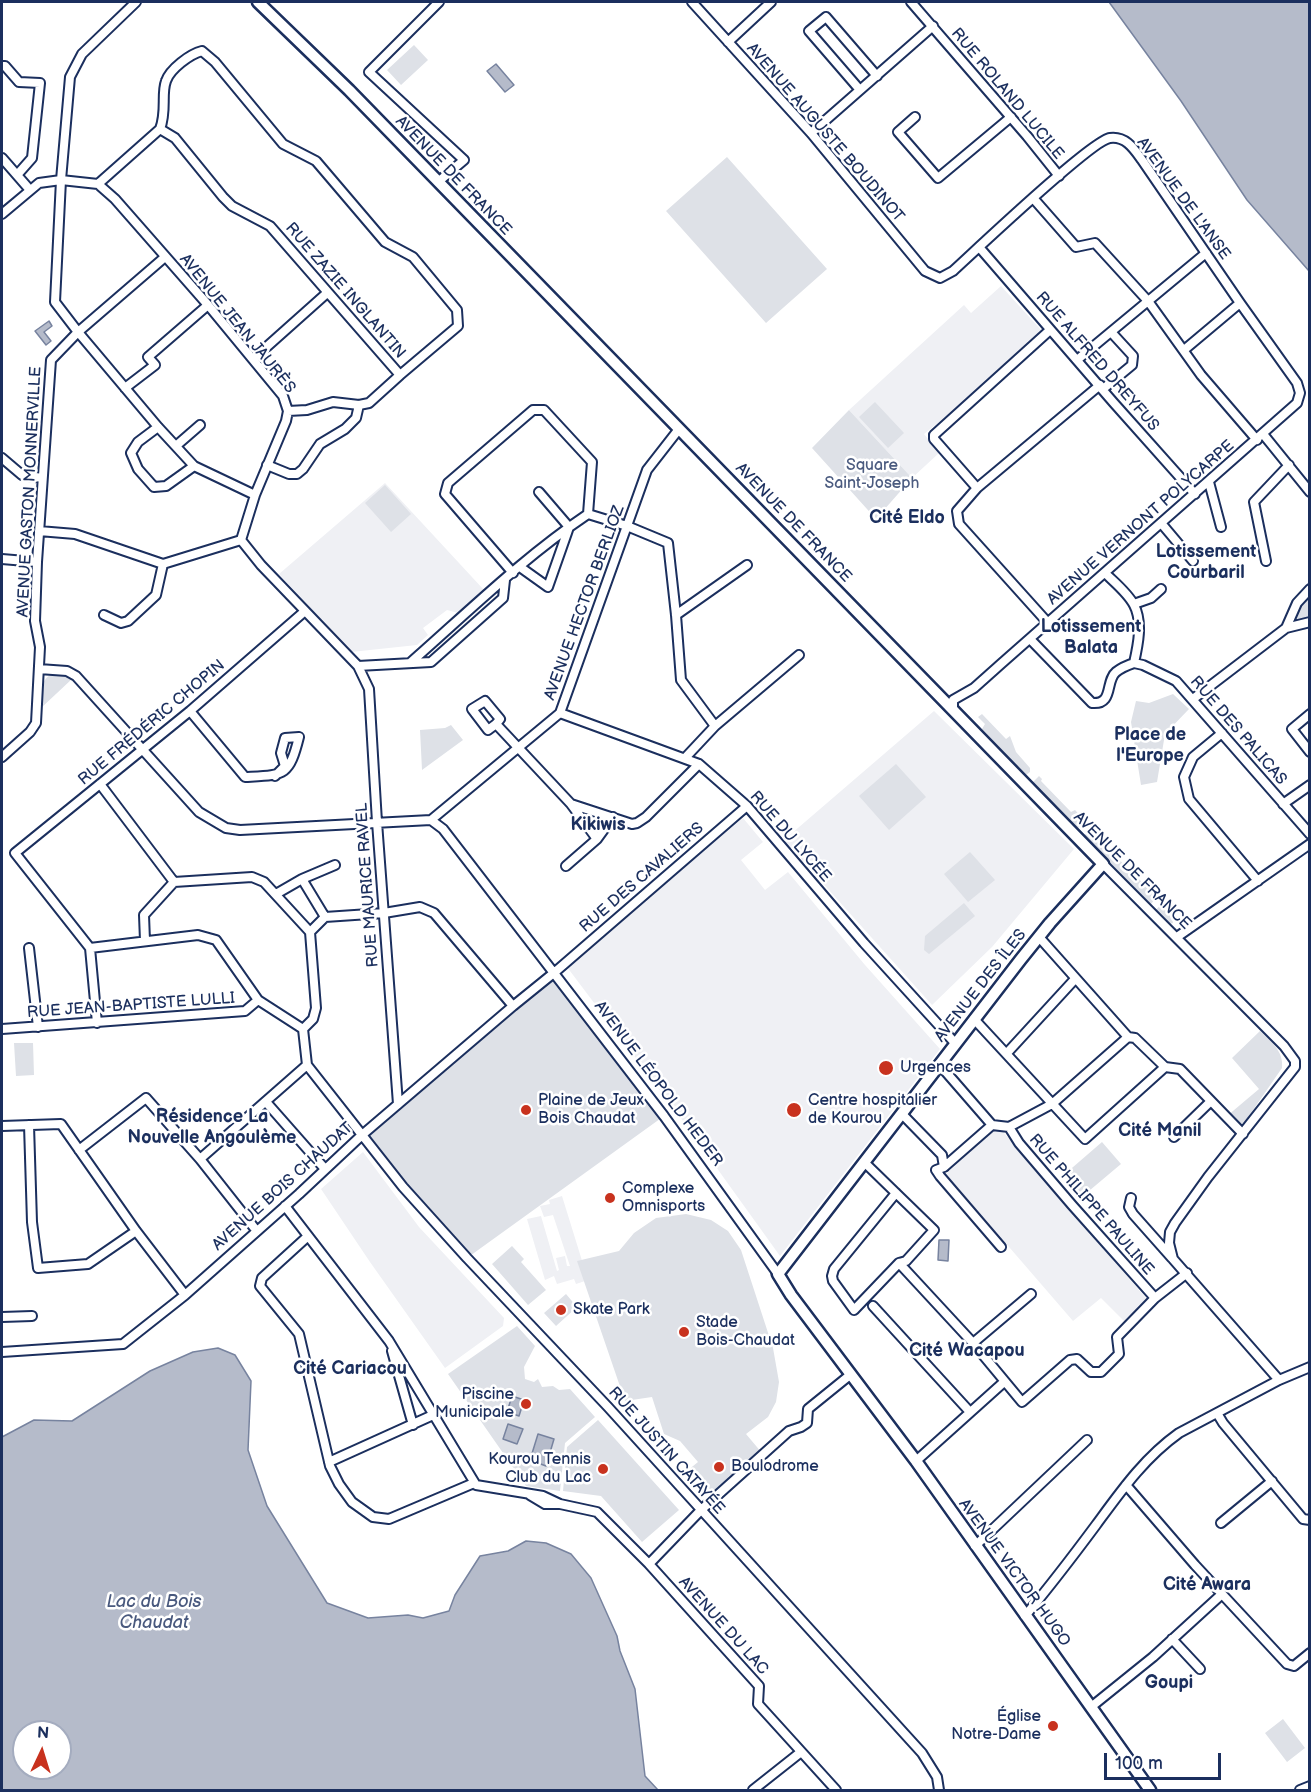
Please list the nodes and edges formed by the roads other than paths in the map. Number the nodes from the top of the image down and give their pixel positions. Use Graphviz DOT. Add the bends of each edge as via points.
graph roads {
  1 [pos="136,2"];
  2 [pos="260,2"];
  3 [pos="439,2"];
  4 [pos="692,2"];
  5 [pos="771,2"];
  6 [pos="911,2"];
  7 [pos="933,26"];
  8 [pos="728,42"];
  9 [pos="2,66"];
  10 [pos="877,76"];
  11 [pos="860,90"];
  12 [pos="915,117"];
  13 [pos="1011,117"];
  14 [pos="160,129"];
  15 [pos="811,133"];
  16 [pos="2,158"];
  17 [pos="17,175"];
  18 [pos="1059,176"];
  19 [pos="61,180"];
  20 [pos="438,182"];
  21 [pos="98,184"];
  22 [pos="30,190"];
  23 [pos="1034,198"];
  24 [pos="2,214"];
  25 [pos="979,247"];
  26 [pos="1206,253"];
  27 [pos="165,257"];
  28 [pos="940,278"];
  29 [pos="327,292"];
  30 [pos="1148,301"];
  31 [pos="1240,303"];
  32 [pos="208,305"];
  33 [pos="1050,330"];
  34 [pos="78,332"];
  35 [pos="1111,332"];
  36 [pos="1184,350"];
  37 [pos="252,359"];
  38 [pos="1077,360"];
  39 [pos="400,375"];
  40 [pos="1101,387"];
  41 [pos="125,388"];
  42 [pos="358,405"];
  43 [pos="288,411"];
  44 [pos="200,425"];
  45 [pos="158,427"];
  46 [pos="679,429"];
  47 [pos="1260,437"];
  48 [pos="177,445"];
  49 [pos="2,458"];
  50 [pos="267,465"];
  51 [pos="1289,465"];
  52 [pos="194,466"];
  53 [pos="42,478"];
  54 [pos="1209,482"];
  55 [pos="977,488"];
  56 [pos="539,492"];
  57 [pos="1310,492"];
  58 [pos="1195,494"];
  59 [pos="255,495"];
  60 [pos="588,514"];
  61 [pos="1161,523"];
  62 [pos="627,526"];
  63 [pos="569,527"];
  64 [pos="1221,527"];
  65 [pos="39,531"];
  66 [pos="241,540"];
  67 [pos="2,559"];
  68 [pos="1193,561"];
  69 [pos="1266,561"];
  70 [pos="36,562"];
  71 [pos="163,564"];
  72 [pos="747,565"];
  73 [pos="520,567"];
  74 [pos="513,573"];
  75 [pos="1105,573"];
  76 [pos="505,580"];
  77 [pos="1161,589"];
  78 [pos="1310,590"];
  79 [pos="1134,604"];
  80 [pos="305,611"];
  81 [pos="104,615"];
  82 [pos="676,615"];
  83 [pos="1310,622"];
  84 [pos="1048,623"];
  85 [pos="1286,628"];
  86 [pos="1030,639"];
  87 [pos="800,655"];
  88 [pos="410,663"];
  89 [pos="1134,663"];
  90 [pos="358,666"];
  91 [pos="39,669"];
  92 [pos="1193,699"];
  93 [pos="950,704"];
  94 [pos="190,711"];
  95 [pos="560,713"];
  96 [pos="1310,714"];
  97 [pos="496,724"];
  98 [pos="715,726"];
  99 [pos="1222,733"];
  100 [pos="518,748"];
  101 [pos="143,749"];
  102 [pos="1310,752"];
  103 [pos="2,757"];
  104 [pos="685,758"];
  105 [pos="699,764"];
  106 [pos="275,776"];
  107 [pos="100,784"];
  108 [pos="1310,785"];
  109 [pos="571,804"];
  110 [pos="1283,804"];
  111 [pos="747,806"];
  112 [pos="613,816"];
  113 [pos="432,820"];
  114 [pos="377,822"];
  115 [pos="1310,834"];
  116 [pos="597,839"];
  117 [pos="1310,844"];
  118 [pos="1103,864"];
  119 [pos="335,865"];
  120 [pos="566,866"];
  121 [pos="302,879"];
  122 [pos="1258,881"];
  123 [pos="174,882"];
  124 [pos="276,894"];
  125 [pos="384,913"];
  126 [pos="326,917"];
  127 [pos="310,932"];
  128 [pos="1039,937"];
  129 [pos="1177,937"];
  130 [pos="145,941"];
  131 [pos="29,948"];
  132 [pos="90,948"];
  133 [pos="555,972"];
  134 [pos="1075,979"];
  135 [pos="258,1000"];
  136 [pos="513,1006"];
  137 [pos="974,1019"];
  138 [pos="97,1023"];
  139 [pos="38,1027"];
  140 [pos="2,1029"];
  141 [pos="303,1029"];
  142 [pos="1128,1037"];
  143 [pos="955,1043"];
  144 [pos="1007,1053"];
  145 [pos="939,1064"];
  146 [pos="307,1065"];
  147 [pos="1165,1067"];
  148 [pos="266,1102"];
  149 [pos="1210,1102"];
  150 [pos="398,1104"];
  151 [pos="1052,1104"];
  152 [pos="902,1113"];
  153 [pos="29,1125"];
  154 [pos="992,1125"];
  155 [pos="2,1126"];
  156 [pos="1009,1127"];
  157 [pos="1242,1134"];
  158 [pos="362,1135"];
  159 [pos="1174,1137"];
  160 [pos="79,1150"];
  161 [pos="200,1159"];
  162 [pos="864,1162"];
  163 [pos="944,1167"];
  164 [pos="325,1169"];
  165 [pos="897,1193"];
  166 [pos="1131,1197"];
  167 [pos="285,1206"];
  168 [pos="256,1230"];
  169 [pos="136,1231"];
  170 [pos="307,1237"];
  171 [pos="1001,1246"];
  172 [pos="1173,1260"];
  173 [pos="899,1263"];
  174 [pos="1186,1273"];
  175 [pos="778,1274"];
  176 [pos="185,1294"];
  177 [pos="1031,1294"];
  178 [pos="1155,1299"];
  179 [pos="873,1306"];
  180 [pos="32,1316"];
  181 [pos="2,1317"];
  182 [pos="389,1341"];
  183 [pos="973,1343"];
  184 [pos="2,1352"];
  185 [pos="1310,1367"];
  186 [pos="850,1375"];
  187 [pos="1279,1380"];
  188 [pos="1004,1382"];
  189 [pos="970,1412"];
  190 [pos="1217,1413"];
  191 [pos="433,1415"];
  192 [pos="412,1425"];
  193 [pos="1087,1440"];
  194 [pos="916,1461"];
  195 [pos="329,1462"];
  196 [pos="1272,1481"];
  197 [pos="474,1483"];
  198 [pos="1126,1485"];
  199 [pos="701,1510"];
  200 [pos="1310,1520"];
  201 [pos="1221,1523"];
  202 [pos="975,1546"];
  203 [pos="649,1564"];
  204 [pos="1222,1594"];
  205 [pos="1025,1616"];
  206 [pos="1172,1639"];
  207 [pos="1310,1653"];
  208 [pos="1200,1669"];
  209 [pos="1091,1707"];
  210 [pos="801,1752"];
  211 [pos="753,1791"];
  212 [pos="836,1791"];
  213 [pos="939,1791"];
  214 [pos="1150,1791"];
  1 -- 19 [label="street" via="82,54 70,77"];
  2 -- 20 [label="main road, AVENUE DE FRANCE"];
  3 -- 20 [label="street" via="369,72 464,160"];
  4 -- 8 [label="street, AVENUE AUGUSTE BOUDINOT"];
  5 -- 8 [label="street"];
  6 -- 7 [label="street, RUE ROLAND LUCILE"];
  7 -- 10 [label="street"];
  7 -- 13 [label="street, RUE ROLAND LUCILE"];
  8 -- 15 [label="street, AVENUE AUGUSTE BOUDINOT"];
  9 -- 17 [label="street" via="19,82 40,83 32,158"];
  10 -- 11 [label="street"];
  10 -- 11 [label="street" via="826,17 809,31"];
  11 -- 15 [label="street"];
  12 -- 13 [label="street" via="898,132 938,178"];
  13 -- 18 [label="street, RUE ROLAND LUCILE"];
  14 -- 21 [label="street"];
  14 -- 29 [label="street, RUE ZAZIE INGLANTIN" via="175,138 232,206 270,226"];
  14 -- 39 [label="street" via="166,80 179,64 202,51 284,144 316,161 385,242 413,257 457,310 458,326"];
  15 -- 28 [label="street, AVENUE AUGUSTE BOUDINOT" via="925,271"];
  16 -- 17 [label="street"];
  17 -- 22 [label="street"];
  18 -- 23 [label="street, AVENUE DE L'ANSE"];
  18 -- 26 [label="street, AVENUE DE L'ANSE" via="1108,138 1120,138 1142,160"];
  19 -- 21 [label="street"];
  19 -- 22 [label="street" via="39,183"];
  19 -- 34 [label="street" via="55,302"];
  20 -- 46 [label="main road, AVENUE DE FRANCE"];
  21 -- 27 [label="street, AVENUE JEAN JAURÈS"];
  22 -- 24 [label="street"];
  23 -- 25 [label="street, AVENUE DE L'ANSE"];
  23 -- 30 [label="street" via="1076,247 1095,243"];
  25 -- 28 [label="street, AVENUE DE L'ANSE"];
  25 -- 33 [label="street, RUE ALFRED DREYFUS"];
  26 -- 30 [label="street"];
  26 -- 31 [label="street, AVENUE DE L'ANSE"];
  27 -- 32 [label="street, AVENUE JEAN JAURÈS"];
  27 -- 34 [label="street, AVENUE GASTON MONNERVILLE"];
  29 -- 37 [label="street"];
  29 -- 39 [label="street, RUE ZAZIE INGLANTIN"];
  30 -- 35 [label="street"];
  30 -- 36 [label="street"];
  31 -- 36 [label="street"];
  31 -- 47 [label="street, AVENUE DE L'ANSE" via="1297,383 1300,393 1297,403"];
  32 -- 37 [label="street, AVENUE JEAN JAURÈS"];
  32 -- 41 [label="street" via="148,357 155,366"];
  33 -- 38 [label="street, RUE ALFRED DREYFUS"];
  33 -- 55 [label="street" via="934,435"];
  34 -- 41 [label="street"];
  34 -- 53 [label="street, AVENUE GASTON MONNERVILLE" via="51,360"];
  35 -- 38 [label="street"];
  35 -- 40 [label="street" via="1134,360"];
  36 -- 47 [label="street" via="1201,375"];
  37 -- 43 [label="street, AVENUE JEAN JAURÈS" via="283,396"];
  38 -- 40 [label="street, RUE ALFRED DREYFUS"];
  39 -- 42 [label="street, RUE ZAZIE INGLANTIN" via="369,403"];
  40 -- 55 [label="street"];
  40 -- 58 [label="street, RUE ALFRED DREYFUS"];
  41 -- 45 [label="street"];
  42 -- 43 [label="street" via="333,402"];
  42 -- 50 [label="street" via="356,418 320,444 297,474"];
  43 -- 50 [label="street, AVENUE JEAN JAURÈS"];
  44 -- 48 [label="street"];
  45 -- 48 [label="street"];
  45 -- 52 [label="street" via="138,442 131,453 138,469 154,487 166,486"];
  46 -- 62 [label="street, AVENUE HECTOR BERLIOZ" via="647,470"];
  46 -- 93 [label="main road, AVENUE DE FRANCE"];
  47 -- 51 [label="street"];
  47 -- 54 [label="street, AVENUE VERNONT POLYCARPE"];
  48 -- 52 [label="street"];
  49 -- 53 [label="street" via="22,475"];
  50 -- 59 [label="street, AVENUE JEAN JAURÈS"];
  51 -- 57 [label="street"];
  51 -- 69 [label="street" via="1254,502"];
  52 -- 59 [label="street"];
  53 -- 65 [label="street, AVENUE GASTON MONNERVILLE"];
  54 -- 58 [label="street, AVENUE VERNONT POLYCARPE"];
  54 -- 64 [label="street"];
  55 -- 84 [label="street" via="957,511 959,524"];
  56 -- 63 [label="street"];
  58 -- 61 [label="street, AVENUE VERNONT POLYCARPE"];
  59 -- 66 [label="street, AVENUE JEAN JAURÈS"];
  60 -- 62 [label="street"];
  60 -- 63 [label="street"];
  60 -- 74 [label="street" via="592,462 544,410 533,410 445,488"];
  61 -- 68 [label="street"];
  61 -- 75 [label="street, AVENUE VERNONT POLYCARPE"];
  62 -- 82 [label="street" via="669,545"];
  62 -- 95 [label="street, AVENUE HECTOR BERLIOZ"];
  63 -- 73 [label="street"];
  63 -- 73 [label="street" via="548,587"];
  65 -- 70 [label="street, AVENUE GASTON MONNERVILLE"];
  65 -- 71 [label="street" via="75,534"];
  66 -- 71 [label="street"];
  66 -- 80 [label="street"];
  67 -- 70 [label="street"];
  70 -- 91 [label="street, AVENUE GASTON MONNERVILLE"];
  71 -- 81 [label="street" via="156,595 128,621 121,623"];
  72 -- 82 [label="street"];
  73 -- 74 [label="street"];
  74 -- 76 [label="street"];
  75 -- 79 [label="street"];
  75 -- 84 [label="street, AVENUE VERNONT POLYCARPE"];
  76 -- 88 [label="street"];
  76 -- 88 [label="street" via="503,598 431,662"];
  77 -- 79 [label="street" via="1151,598"];
  78 -- 85 [label="street" via="1297,603"];
  79 -- 89 [label="street" via="1139,640"];
  80 -- 90 [label="street"];
  80 -- 94 [label="street, RUE FRÉDÉRIC CHOPIN"];
  82 -- 98 [label="street" via="681,680"];
  83 -- 85 [label="street"];
  84 -- 86 [label="street, AVENUE VERNONT POLYCARPE"];
  85 -- 92 [label="street"];
  86 -- 89 [label="street" via="1092,703 1103,701 1116,672"];
  86 -- 93 [label="street, AVENUE VERNONT POLYCARPE"];
  87 -- 98 [label="street"];
  88 -- 90 [label="street"];
  89 -- 92 [label="street, RUE DES PALICAS" via="1176,681"];
  90 -- 114 [label="street, RUE MAURICE RAVEL" via="369,689"];
  91 -- 101 [label="street" via="68,671 76,676"];
  91 -- 103 [label="street, AVENUE GASTON MONNERVILLE" via="36,723"];
  92 -- 99 [label="street, RUE DES PALICAS"];
  93 -- 118 [label="main road, AVENUE DE FRANCE"];
  94 -- 101 [label="street, RUE FRÉDÉRIC CHOPIN"];
  94 -- 106 [label="street" via="245,777"];
  95 -- 100 [label="street, AVENUE HECTOR BERLIOZ"];
  95 -- 104 [label="street, RUE DU LYCÉE"];
  96 -- 102 [label="street" via="1292,729"];
  97 -- 100 [label="street"];
  98 -- 104 [label="street"];
  99 -- 110 [label="street, RUE DES PALICAS"];
  99 -- 122 [label="street" via="1194,757 1185,777 1189,799"];
  100 -- 109 [label="street"];
  100 -- 113 [label="street, AVENUE HECTOR BERLIOZ"];
  101 -- 107 [label="street, RUE FRÉDÉRIC CHOPIN"];
  101 -- 114 [label="street" via="199,812 226,828"];
  104 -- 105 [label="street, RUE DU LYCÉE"];
  105 -- 111 [label="street, RUE DU LYCÉE"];
  105 -- 112 [label="street" via="637,823"];
  106 -- 106 [label="street" via="287,770 299,737 285,738 281,753 285,766"];
  107 -- 123 [label="street"];
  107 -- 132 [label="street, RUE FRÉDÉRIC CHOPIN" via="15,853"];
  108 -- 110 [label="street"];
  109 -- 112 [label="street"];
  109 -- 116 [label="street"];
  110 -- 115 [label="street, RUE DES PALICAS"];
  111 -- 133 [label="street, RUE DES CAVALIERS"];
  111 -- 143 [label="street, RUE DU LYCÉE" via="864,944"];
  112 -- 116 [label="street"];
  113 -- 114 [label="street"];
  113 -- 133 [label="street, AVENUE LÉOPOLD HEDER"];
  114 -- 125 [label="street, RUE MAURICE RAVEL"];
  116 -- 120 [label="street"];
  117 -- 122 [label="street"];
  118 -- 128 [label="main road, AVENUE DES ÎLES"];
  118 -- 129 [label="street, AVENUE DE FRANCE"];
  119 -- 121 [label="street"];
  121 -- 124 [label="street"];
  121 -- 126 [label="street"];
  122 -- 129 [label="street"];
  123 -- 124 [label="street" via="252,877"];
  123 -- 130 [label="street" via="144,915"];
  124 -- 127 [label="street"];
  125 -- 126 [label="street"];
  125 -- 136 [label="street" via="420,908 434,913"];
  125 -- 150 [label="street, RUE MAURICE RAVEL"];
  126 -- 127 [label="street"];
  127 -- 141 [label="street" via="316,1008 313,1019"];
  128 -- 134 [label="street"];
  128 -- 137 [label="main road, AVENUE DES ÎLES"];
  129 -- 157 [label="street, AVENUE DE FRANCE" via="1295,1060 1295,1067"];
  130 -- 132 [label="street"];
  130 -- 135 [label="street" via="198,935 216,940"];
  131 -- 139 [label="street"];
  132 -- 138 [label="street"];
  133 -- 136 [label="street, AVENUE BOIS CHAUDAT"];
  133 -- 175 [label="street, AVENUE LÉOPOLD HEDER"];
  134 -- 142 [label="street"];
  134 -- 144 [label="street"];
  135 -- 138 [label="street, RUE JEAN-BAPTISTE LULLI" via="245,1011"];
  135 -- 141 [label="street"];
  136 -- 150 [label="street, AVENUE BOIS CHAUDAT"];
  137 -- 143 [label="main road, AVENUE DES ÎLES"];
  137 -- 144 [label="street"];
  138 -- 139 [label="street, RUE JEAN-BAPTISTE LULLI"];
  139 -- 140 [label="street, RUE JEAN-BAPTISTE LULLI"];
  141 -- 146 [label="street"];
  142 -- 147 [label="street" via="1135,1038"];
  142 -- 151 [label="street"];
  143 -- 145 [label="main road, AVENUE DES ÎLES"];
  144 -- 151 [label="street"];
  145 -- 152 [label="main road, AVENUE DES ÎLES"];
  145 -- 154 [label="street"];
  146 -- 148 [label="street"];
  146 -- 158 [label="street, RUE JUSTIN CATAYÉE"];
  147 -- 149 [label="street" via="1180,1069"];
  147 -- 151 [label="street" via="1085,1139"];
  148 -- 161 [label="street"];
  148 -- 164 [label="street"];
  149 -- 157 [label="street"];
  149 -- 159 [label="street"];
  150 -- 158 [label="street, AVENUE BOIS CHAUDAT"];
  151 -- 156 [label="street"];
  152 -- 162 [label="main road, AVENUE DES ÎLES"];
  152 -- 163 [label="street" via="942,1155"];
  153 -- 155 [label="street"];
  153 -- 160 [label="street" via="61,1124"];
  153 -- 169 [label="street" via="32,1222 38,1268 88,1264"];
  154 -- 156 [label="street"];
  154 -- 163 [label="street"];
  156 -- 178 [label="street, RUE PHILIPPE PAULINE"];
  157 -- 172 [label="street" via="1170,1232"];
  158 -- 164 [label="street, AVENUE BOIS CHAUDAT"];
  158 -- 199 [label="street, RUE JUSTIN CATAYÉE" via="449,1239"];
  160 -- 161 [label="street" via="146,1098"];
  160 -- 169 [label="street"];
  161 -- 168 [label="street"];
  162 -- 165 [label="street"];
  162 -- 175 [label="main road, AVENUE DES ÎLES"];
  163 -- 171 [label="street" via="936,1170"];
  164 -- 167 [label="street, AVENUE BOIS CHAUDAT"];
  165 -- 173 [label="street" via="934,1230 906,1261"];
  165 -- 173 [label="street" via="834,1269 833,1281 854,1310"];
  166 -- 172 [label="street" via="1129,1207 1133,1214"];
  167 -- 168 [label="street, AVENUE BOIS CHAUDAT"];
  167 -- 170 [label="street"];
  168 -- 176 [label="street, AVENUE BOIS CHAUDAT"];
  169 -- 176 [label="street"];
  170 -- 182 [label="street"];
  170 -- 195 [label="street" via="260,1284 299,1334"];
  172 -- 174 [label="street"];
  173 -- 183 [label="street"];
  174 -- 178 [label="street"];
  174 -- 187 [label="street"];
  175 -- 186 [label="main road, AVENUE LÉOPOLD HEDER"];
  176 -- 184 [label="street, AVENUE BOIS CHAUDAT" via="123,1344"];
  177 -- 183 [label="street"];
  178 -- 188 [label="street" via="1117,1337 1119,1354 1101,1372 1091,1372 1077,1359 1070,1360 1022,1402"];
  179 -- 189 [label="street"];
  180 -- 181 [label="street"];
  182 -- 191 [label="street"];
  182 -- 192 [label="street"];
  183 -- 188 [label="street"];
  185 -- 187 [label="street"];
  186 -- 194 [label="main road, AVENUE VICTOR HUGO"];
  186 -- 199 [label="street" via="808,1409 807,1423 789,1431"];
  187 -- 190 [label="street"];
  188 -- 189 [label="street"];
  189 -- 194 [label="street"];
  190 -- 196 [label="street"];
  190 -- 198 [label="street" via="1165,1443"];
  191 -- 192 [label="street"];
  191 -- 197 [label="street"];
  192 -- 195 [label="street"];
  193 -- 202 [label="street"];
  194 -- 202 [label="main road, AVENUE VICTOR HUGO"];
  195 -- 197 [label="street" via="352,1502 381,1519"];
  196 -- 200 [label="street" via="1303,1519"];
  196 -- 201 [label="street"];
  197 -- 203 [label="street, AVENUE DU LAC" via="529,1494 545,1504 597,1512"];
  198 -- 204 [label="street"];
  198 -- 205 [label="street"];
  199 -- 203 [label="street"];
  199 -- 213 [label="street, RUE JUSTIN CATAYÉE" via="922,1753 937,1777"];
  202 -- 205 [label="main road, AVENUE VICTOR HUGO"];
  203 -- 210 [label="street, AVENUE DU LAC" via="759,1686 758,1704"];
  204 -- 206 [label="street"];
  204 -- 207 [label="street" via="1287,1664 1294,1666"];
  205 -- 209 [label="main road, AVENUE VICTOR HUGO"];
  206 -- 208 [label="street"];
  206 -- 209 [label="street"];
  209 -- 214 [label="main road, AVENUE VICTOR HUGO"];
  210 -- 211 [label="street"];
  210 -- 212 [label="street, AVENUE DU LAC"];
}
